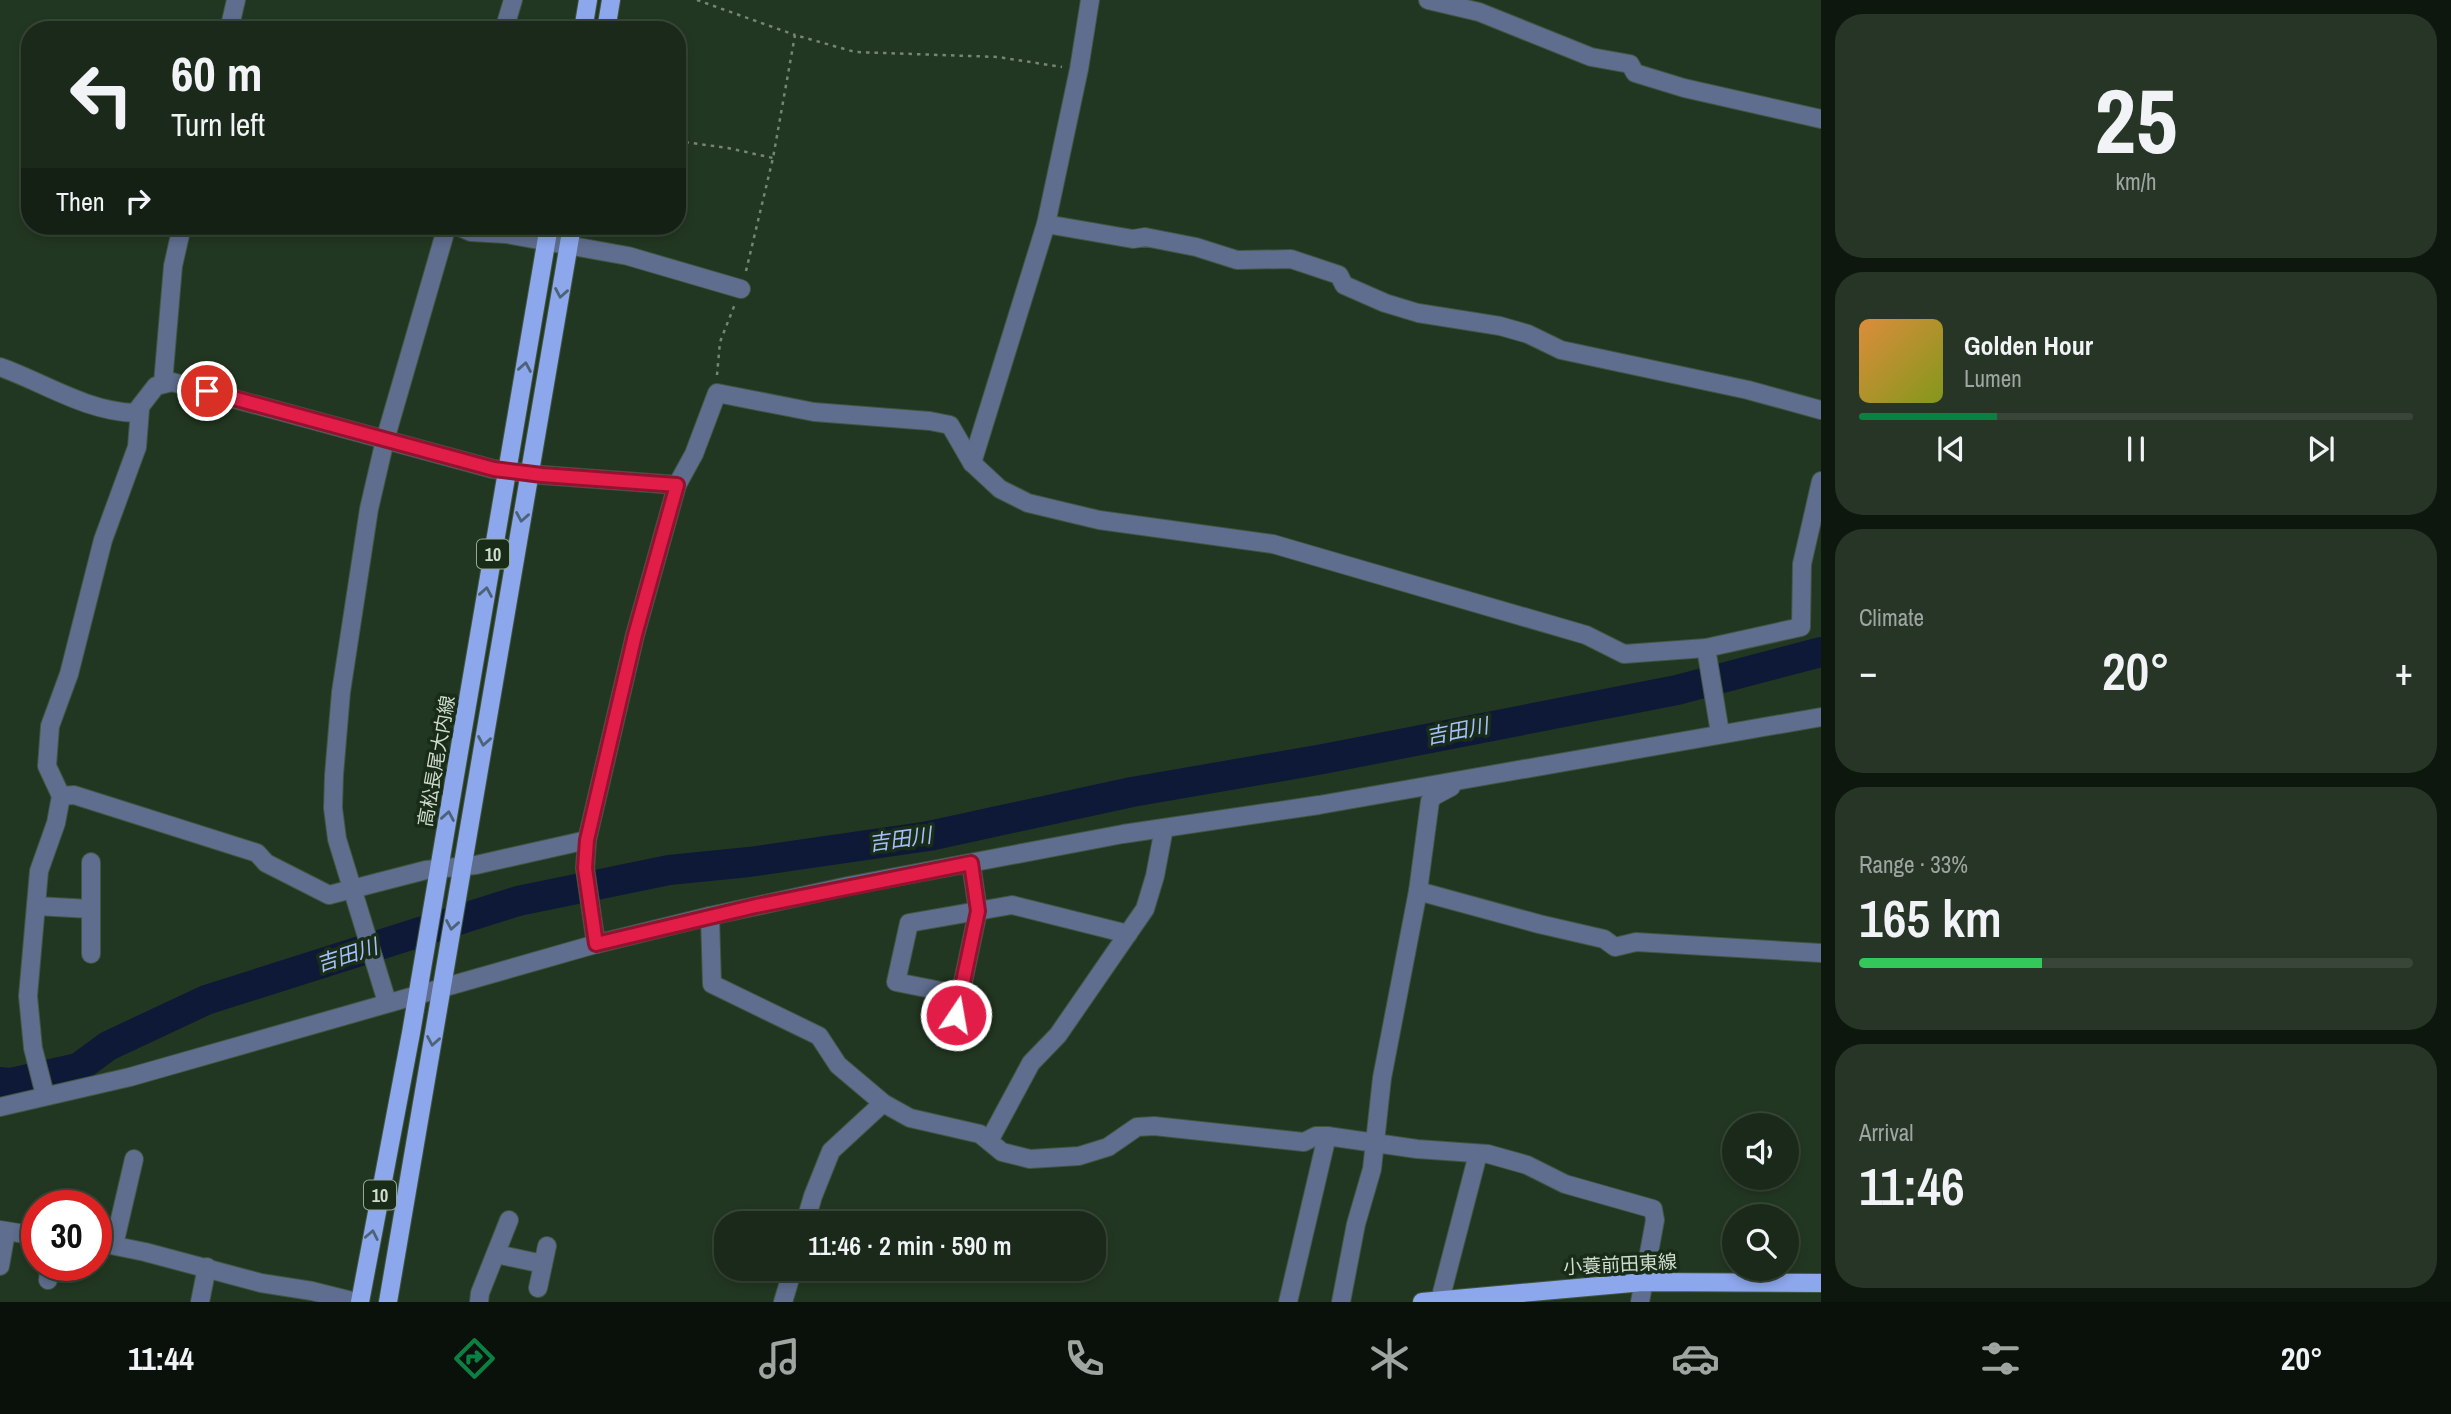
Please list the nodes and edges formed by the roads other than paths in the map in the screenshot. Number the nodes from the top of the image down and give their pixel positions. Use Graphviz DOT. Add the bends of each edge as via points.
graph roads {
  1 [pos="236,0"];
  2 [pos="513,0"];
  3 [pos="589,0"];
  4 [pos="611,0"];
  5 [pos="1090,0"];
  6 [pos="1428,0"];
  7 [pos="231,21"];
  8 [pos="507,21"];
  9 [pos="585,21"];
  10 [pos="608,21"];
  11 [pos="1821,120"];
  12 [pos="1046,224"];
  13 [pos="180,235"];
  14 [pos="444,235"];
  15 [pos="548,235"];
  16 [pos="550,235"];
  17 [pos="571,235"];
  18 [pos="569,246"];
  19 [pos="741,289"];
  20 [pos="0,367"];
  21 [pos="163,383"];
  22 [pos="140,409"];
  23 [pos="1821,410"];
  24 [pos="385,440"];
  25 [pos="972,463"];
  26 [pos="507,471"];
  27 [pos="529,474"];
  28 [pos="1821,481"];
  29 [pos="677,485"];
  30 [pos="1706,648"];
  31 [pos="1821,717"];
  32 [pos="1720,733"];
  33 [pos="1460,780"];
  34 [pos="61,796"];
  35 [pos="1164,828"];
  36 [pos="587,840"];
  37 [pos="91,862"];
  38 [pos="971,863"];
  39 [pos="462,872"];
  40 [pos="437,876"];
  41 [pos="351,889"];
  42 [pos="1418,891"];
  43 [pos="36,906"];
  44 [pos="91,909"];
  45 [pos="978,911"];
  46 [pos="710,916"];
  47 [pos="1128,934"];
  48 [pos="596,944"];
  49 [pos="1821,953"];
  50 [pos="91,954"];
  51 [pos="443,980"];
  52 [pos="419,987"];
  53 [pos="385,994"];
  54 [pos="961,995"];
  55 [pos="956,1015"];
  56 [pos="43,1090"];
  57 [pos="883,1103"];
  58 [pos="0,1107"];
  59 [pos="1327,1136"];
  60 [pos="989,1141"];
  61 [pos="1376,1143"];
  62 [pos="1478,1153"];
  63 [pos="134,1159"];
  64 [pos="809,1211"];
  65 [pos="509,1220"];
  66 [pos="112,1223"];
  67 [pos="3,1231"];
  68 [pos="21,1234"];
  69 [pos="547,1245"];
  70 [pos="112,1246"];
  71 [pos="496,1254"];
  72 [pos="543,1264"];
  73 [pos="0,1266"];
  74 [pos="207,1267"];
  75 [pos="789,1281"];
  76 [pos="1643,1282"];
  77 [pos="1821,1283"];
  78 [pos="538,1289"];
  79 [pos="1510,1297"];
  80 [pos="1437,1301"];
  81 [pos="200,1302"];
  82 [pos="358,1302"];
  83 [pos="388,1302"];
  84 [pos="479,1302"];
  85 [pos="783,1302"];
  86 [pos="1288,1302"];
  87 [pos="1340,1302"];
  88 [pos="1640,1302"];
  1 -- 7 [label="street"];
  2 -- 8 [label="street"];
  3 -- 9 [label="main road"];
  4 -- 10 [label="main road"];
  5 -- 12 [label="street"];
  6 -- 11 [label="street" via="1479,12 1591,57 1630,64 1635,73"];
  12 -- 23 [label="street" via="1133,239 1145,237 1237,260 1291,259 1339,275 1344,285 1418,313 1500,326 1561,350"];
  12 -- 25 [label="street"];
  13 -- 21 [label="street"];
  14 -- 24 [label="street"];
  26 -- 15 [label="main road, 高松長尾大内線 / 10, one-way"];
  16 -- 18 [label="street"];
  17 -- 18 [label="main road, 10"];
  18 -- 19 [label="street" via="628,256"];
  18 -- 27 [label="main road, 10, one-way"];
  20 -- 22 [label="street" via="85,404 120,413"];
  21 -- 22 [label="street"];
  21 -- 24 [label="street" via="184,384"];
  22 -- 34 [label="street" via="137,447 103,540 69,674 50,726 47,766"];
  24 -- 26 [label="street"];
  24 -- 41 [label="street" via="369,509 343,678 334,775 337,839"];
  25 -- 29 [label="street" via="950,425 814,412 717,393"];
  25 -- 30 [label="street" via="1000,489 1028,503 1099,520 1273,544 1586,635 1624,654"];
  26 -- 27 [label="street"];
  40 -- 26 [label="main road, 高松長尾大内線 / 10, one-way"];
  27 -- 29 [label="street"];
  27 -- 39 [label="main road, 10, one-way"];
  28 -- 30 [label="street" via="1802,564 1801,627"];
  29 -- 36 [label="street" via="635,635"];
  30 -- 32 [label="street"];
  31 -- 32 [label="street"];
  32 -- 33 [label="street"];
  33 -- 35 [label="street"];
  33 -- 42 [label="street" via="1430,802"];
  34 -- 41 [label="street" via="74,794 257,853 266,863 329,895"];
  34 -- 43 [label="street" via="39,871"];
  35 -- 38 [label="street"];
  35 -- 47 [label="street" via="1145,909"];
  36 -- 39 [label="street"];
  36 -- 48 [label="street" via="585,868"];
  37 -- 44 [label="street"];
  38 -- 45 [label="street"];
  38 -- 46 [label="street"];
  39 -- 40 [label="street"];
  39 -- 51 [label="main road, 10, one-way"];
  40 -- 41 [label="street" via="426,870"];
  40 -- 52 [label="main road, 高松長尾大内線 / 10"];
  41 -- 53 [label="street"];
  42 -- 49 [label="street" via="1604,939 1615,947 1636,942"];
  42 -- 61 [label="street" via="1382,1078"];
  43 -- 44 [label="street"];
  43 -- 56 [label="street" via="28,996"];
  44 -- 50 [label="street"];
  45 -- 47 [label="street" via="1012,905"];
  45 -- 54 [label="street"];
  45 -- 54 [label="street" via="909,923 896,982"];
  46 -- 48 [label="street"];
  46 -- 57 [label="street" via="712,984 819,1036 838,1065"];
  47 -- 60 [label="street" via="1058,1035 1031,1063"];
  48 -- 51 [label="street"];
  51 -- 52 [label="street"];
  51 -- 83 [label="main road, 10, one-way"];
  52 -- 53 [label="street"];
  82 -- 52 [label="main road, 高松長尾大内線 / 10, one-way"];
  53 -- 56 [label="street" via="130,1077"];
  54 -- 55 [label="street"];
  56 -- 58 [label="street"];
  57 -- 60 [label="street" via="910,1118 980,1134"];
  57 -- 64 [label="street" via="831,1151"];
  59 -- 60 [label="street" via="1304,1142 1138,1127 1108,1147 1079,1156 1030,1159 1002,1152"];
  59 -- 61 [label="street"];
  59 -- 86 [label="street"];
  61 -- 62 [label="street"];
  61 -- 87 [label="street"];
  62 -- 76 [label="street" via="1527,1165 1565,1184 1653,1209"];
  62 -- 80 [label="street"];
  63 -- 66 [label="street"];
  65 -- 71 [label="street"];
  67 -- 68 [label="street"];
  67 -- 73 [label="street"];
  69 -- 72 [label="street"];
  70 -- 74 [label="street"];
  71 -- 72 [label="street"];
  71 -- 84 [label="street"];
  72 -- 78 [label="street"];
  74 -- 81 [label="street"];
  74 -- 82 [label="street"];
  75 -- 85 [label="street"];
  76 -- 77 [label="main road, 小蓑前田東線"];
  76 -- 79 [label="main road, 小蓑前田東線"];
  76 -- 88 [label="street"];
  79 -- 80 [label="main road, 小蓑前田東線"];
}
